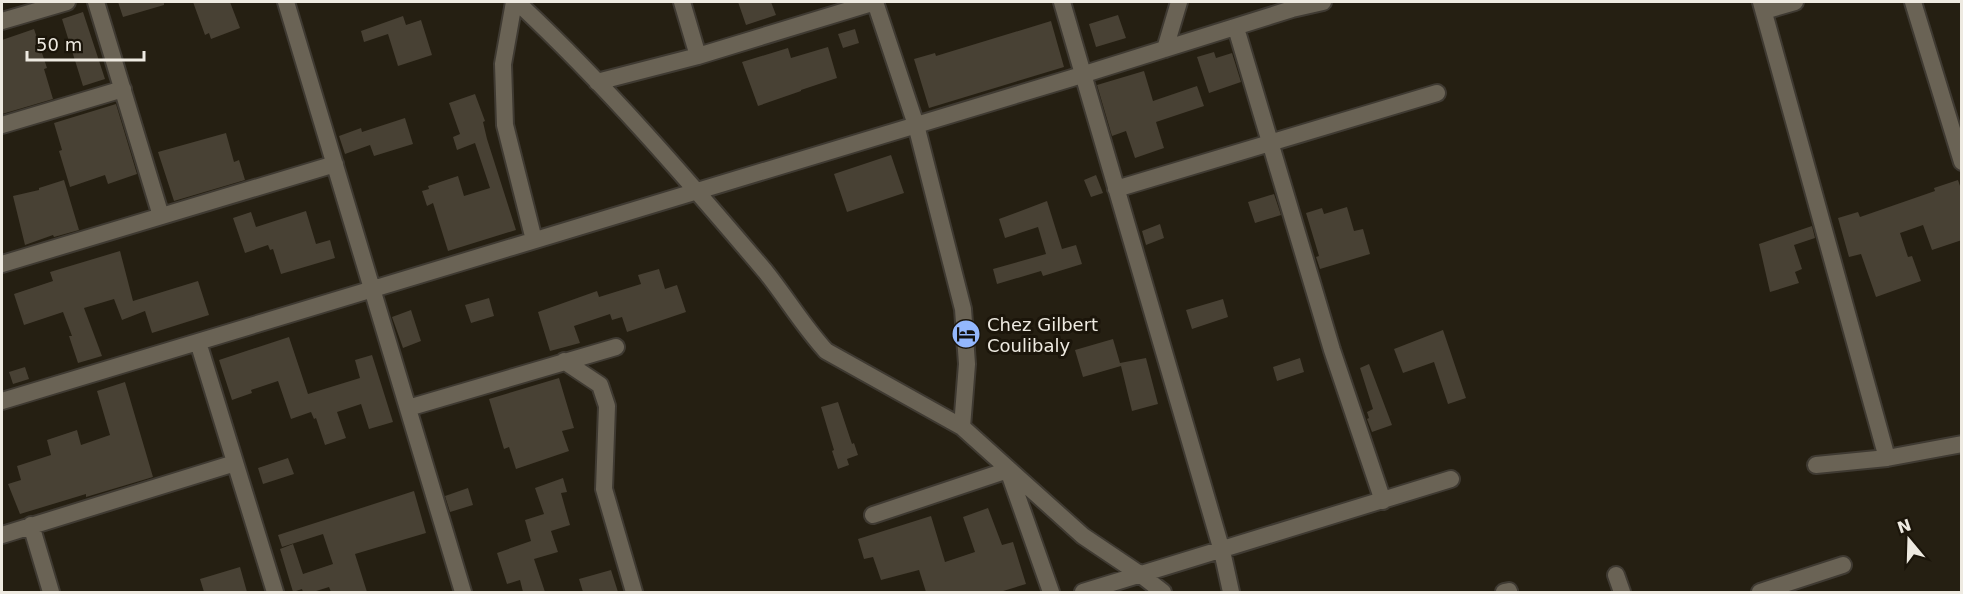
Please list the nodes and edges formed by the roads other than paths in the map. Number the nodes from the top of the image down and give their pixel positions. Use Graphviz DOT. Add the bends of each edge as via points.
graph roads {
  1 [pos="67,2"];
  2 [pos="96,2"];
  3 [pos="286,2"];
  4 [pos="515,2"];
  5 [pos="682,2"];
  6 [pos="875,2"];
  7 [pos="1062,2"];
  8 [pos="1179,2"];
  9 [pos="1323,2"];
  10 [pos="1795,2"];
  11 [pos="1913,2"];
  12 [pos="1762,6"];
  13 [pos="2,21"];
  14 [pos="1236,28"];
  15 [pos="1165,49"];
  16 [pos="698,56"];
  17 [pos="1084,73"];
  18 [pos="597,81"];
  19 [pos="123,89"];
  20 [pos="1437,93"];
  21 [pos="2,125"];
  22 [pos="916,125"];
  23 [pos="1272,143"];
  24 [pos="1962,162"];
  25 [pos="334,164"];
  26 [pos="1116,189"];
  27 [pos="697,191"];
  28 [pos="161,216"];
  29 [pos="534,240"];
  30 [pos="2,264"];
  31 [pos="372,289"];
  32 [pos="198,342"];
  33 [pos="616,346"];
  34 [pos="564,361"];
  35 [pos="2,399"];
  36 [pos="408,408"];
  37 [pos="962,427"];
  38 [pos="1962,444"];
  39 [pos="1887,458"];
  40 [pos="235,463"];
  41 [pos="1816,465"];
  42 [pos="1008,470"];
  43 [pos="1451,479"];
  44 [pos="1383,501"];
  45 [pos="873,514"];
  46 [pos="31,525"];
  47 [pos="2,535"];
  48 [pos="1222,551"];
  49 [pos="1843,565"];
  50 [pos="1141,575"];
  51 [pos="1616,575"];
  52 [pos="51,592"];
  53 [pos="275,592"];
  54 [pos="463,592"];
  55 [pos="634,592"];
  56 [pos="1050,592"];
  57 [pos="1083,592"];
  58 [pos="1163,592"];
  59 [pos="1231,592"];
  60 [pos="1622,592"];
  61 [pos="1760,592"];
  1 -- 13 [label="street"];
  2 -- 19 [label="street"];
  3 -- 25 [label="street"];
  4 -- 18 [label="street" via="563,44"];
  4 -- 29 [label="street" via="503,64 505,125"];
  5 -- 16 [label="street"];
  6 -- 16 [label="street"];
  6 -- 22 [label="street"];
  7 -- 17 [label="street"];
  8 -- 15 [label="street"];
  9 -- 14 [label="street"];
  10 -- 12 [label="street"];
  11 -- 24 [label="street"];
  12 -- 39 [label="street"];
  14 -- 15 [label="street"];
  14 -- 23 [label="street"];
  15 -- 17 [label="street"];
  16 -- 18 [label="street"];
  17 -- 22 [label="street"];
  17 -- 26 [label="street"];
  18 -- 27 [label="street"];
  19 -- 21 [label="street"];
  19 -- 28 [label="street"];
  20 -- 23 [label="street"];
  22 -- 27 [label="street"];
  22 -- 37 [label="street" via="963,309 967,364"];
  23 -- 26 [label="street"];
  23 -- 44 [label="street" via="1332,350"];
  25 -- 28 [label="street"];
  25 -- 31 [label="street"];
  26 -- 48 [label="street"];
  27 -- 29 [label="street"];
  27 -- 37 [label="street" via="826,351"];
  28 -- 30 [label="street"];
  29 -- 31 [label="street"];
  31 -- 32 [label="street"];
  31 -- 36 [label="street"];
  32 -- 35 [label="street"];
  32 -- 40 [label="street"];
  33 -- 34 [label="street"];
  34 -- 36 [label="street"];
  34 -- 55 [label="street" via="600,385 607,406 604,489"];
  36 -- 54 [label="street"];
  37 -- 42 [label="street"];
  38 -- 39 [label="street"];
  39 -- 41 [label="street"];
  40 -- 46 [label="street"];
  40 -- 53 [label="street"];
  42 -- 45 [label="street"];
  42 -- 50 [label="street" via="1083,536"];
  42 -- 56 [label="street"];
  43 -- 44 [label="street"];
  44 -- 48 [label="street"];
  46 -- 47 [label="street"];
  46 -- 52 [label="street"];
  48 -- 50 [label="street"];
  48 -- 59 [label="street"];
  49 -- 61 [label="street"];
  50 -- 57 [label="street"];
  50 -- 58 [label="street"];
  51 -- 60 [label="street"];
}
